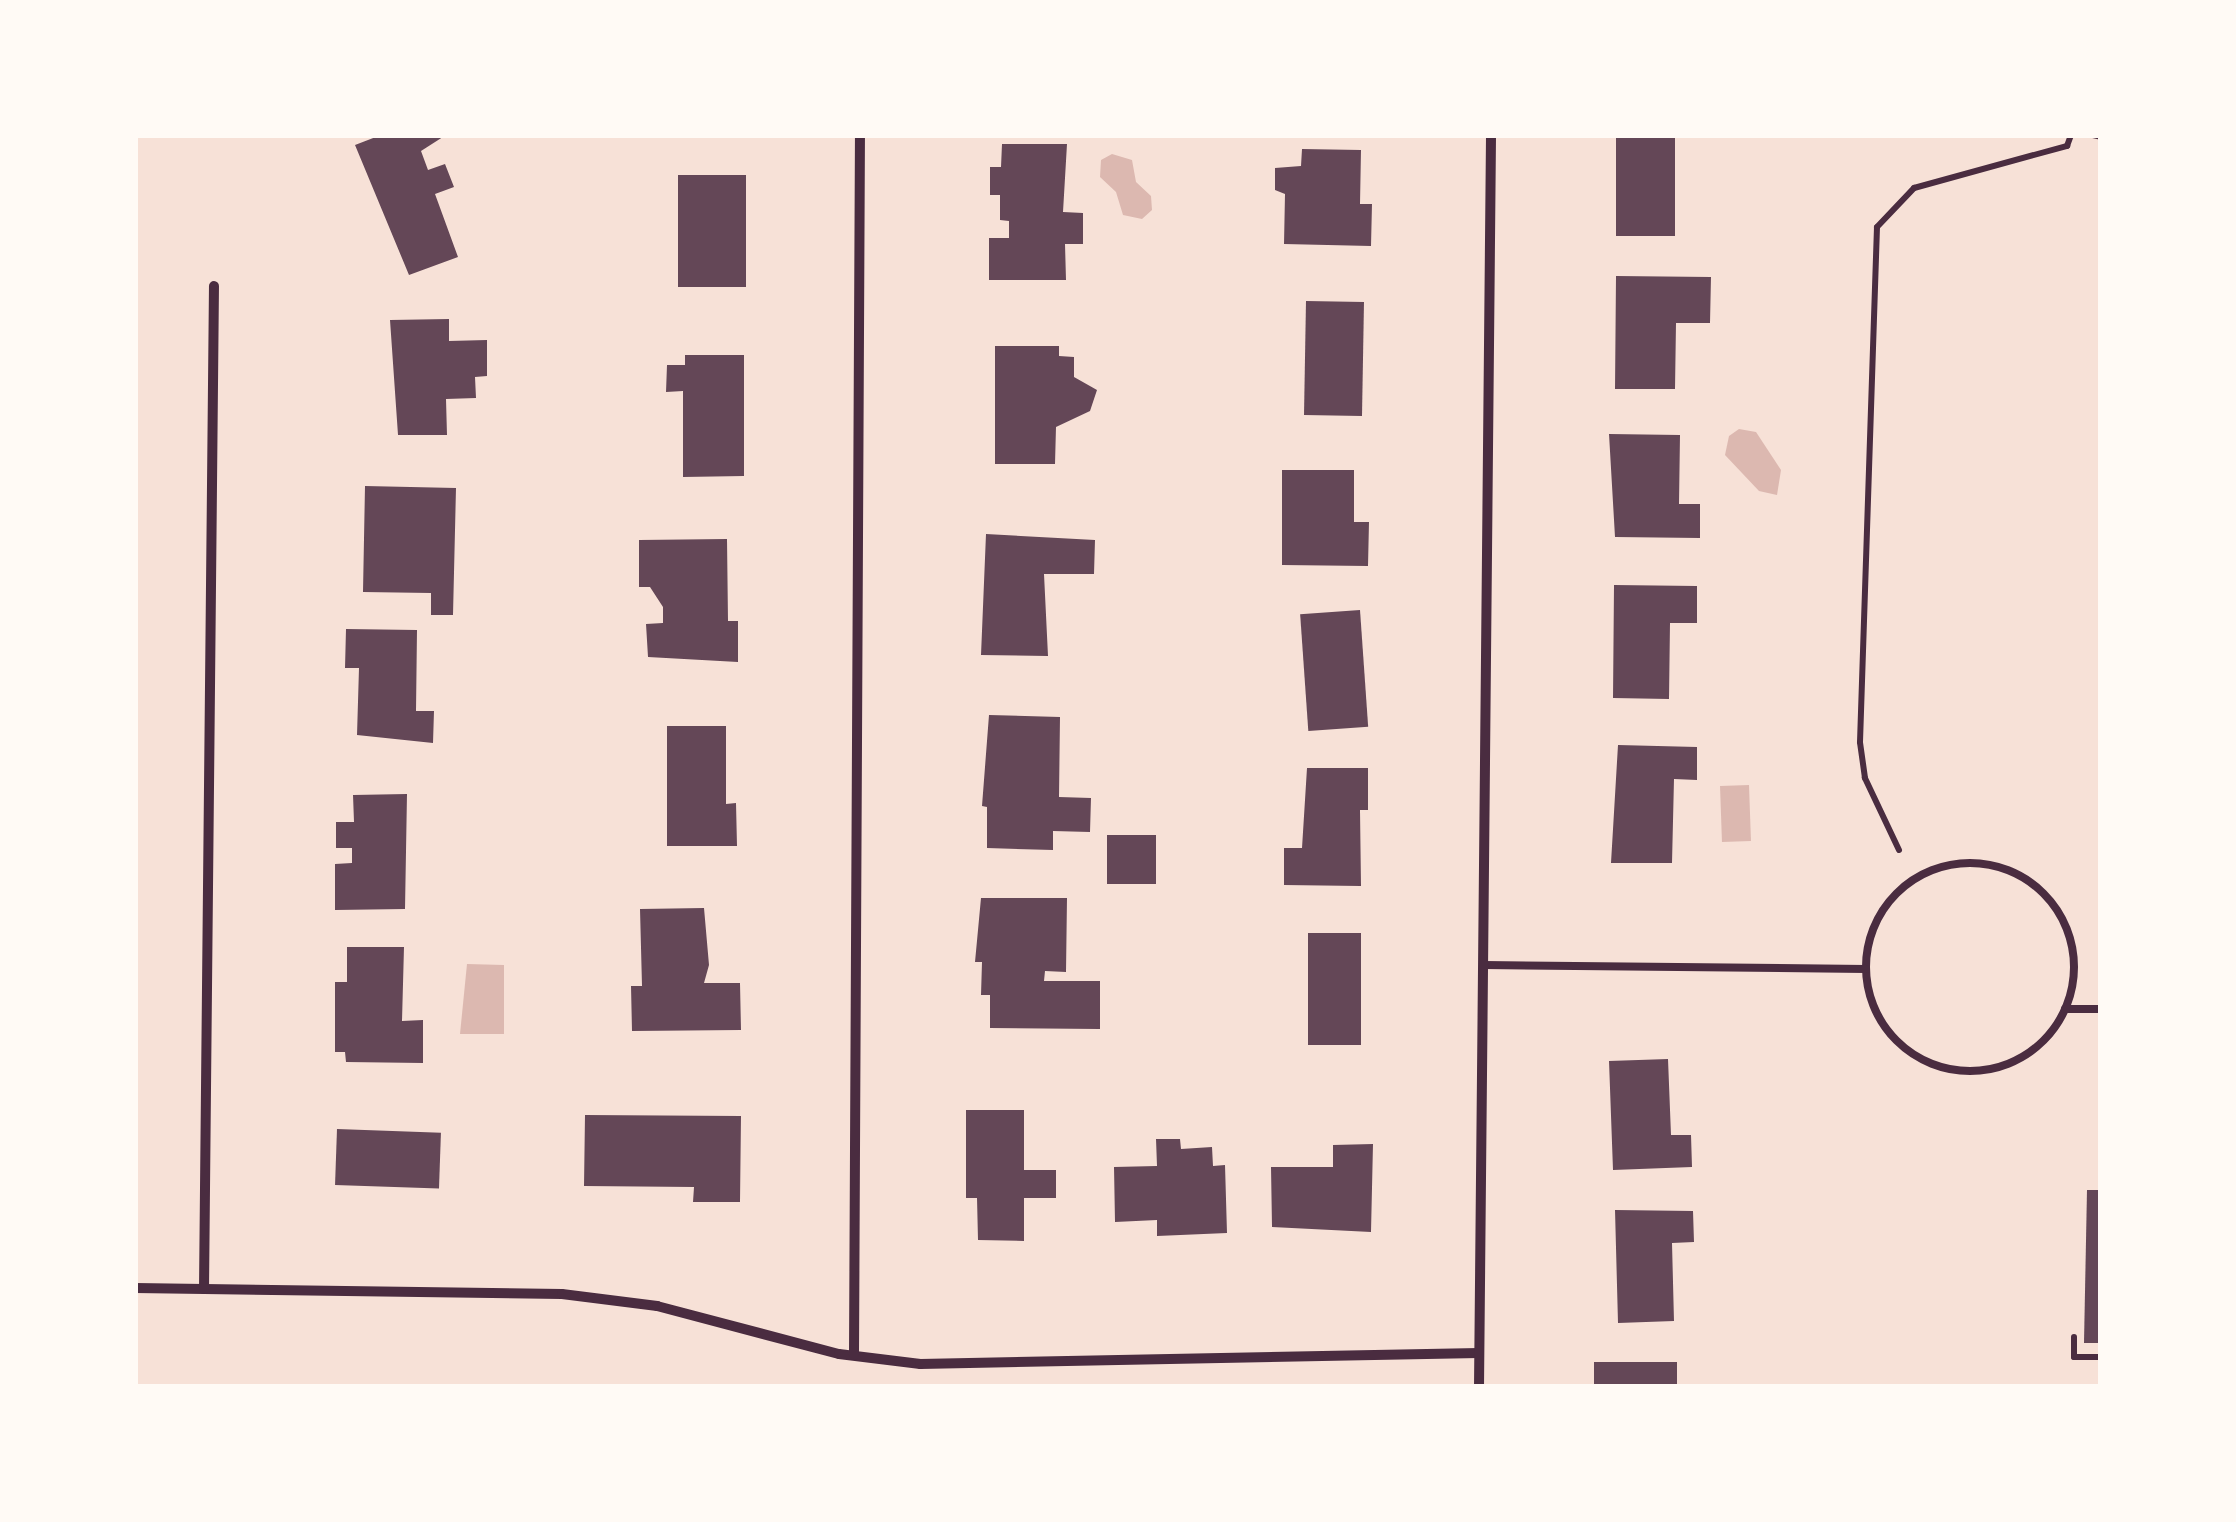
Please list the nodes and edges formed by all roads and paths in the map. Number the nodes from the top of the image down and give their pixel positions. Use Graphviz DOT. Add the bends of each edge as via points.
graph roads {
  1 [pos="860,135"];
  2 [pos="1491,135"];
  3 [pos="2072,135"];
  4 [pos="2093,135"];
  5 [pos="2101,136"];
  6 [pos="214,286"];
  7 [pos="1899,850"];
  8 [pos="1484,965"];
  9 [pos="1866,968"];
  10 [pos="2065,1009"];
  11 [pos="2101,1009"];
  12 [pos="135,1288"];
  13 [pos="204,1289"];
  14 [pos="2074,1337"];
  15 [pos="1479,1353"];
  16 [pos="854,1356"];
  17 [pos="2101,1357"];
  18 [pos="1479,1387"];
  1 -- 16 [label="street"];
  2 -- 8 [label="street"];
  3 -- 7 [label="path" via="2067,146 1914,188 1877,227 1860,742 1865,778"];
  4 -- 5 [label="path"];
  6 -- 13 [label="street"];
  8 -- 9 [label="lane"];
  8 -- 15 [label="street"];
  9 -- 10 [label="lane" via="1882,1022 1900,1044 1949,1069 2005,1065 2030,1052"];
  9 -- 10 [label="lane" via="1877,920 1908,883 1953,864 2002,868 2044,894 2069,936 2072,985"];
  10 -- 11 [label="lane"];
  12 -- 13 [label="street"];
  13 -- 16 [label="street" via="562,1294 657,1306"];
  14 -- 17 [label="path" via="2074,1357"];
  15 -- 16 [label="street" via="920,1364"];
  15 -- 18 [label="street"];
}
